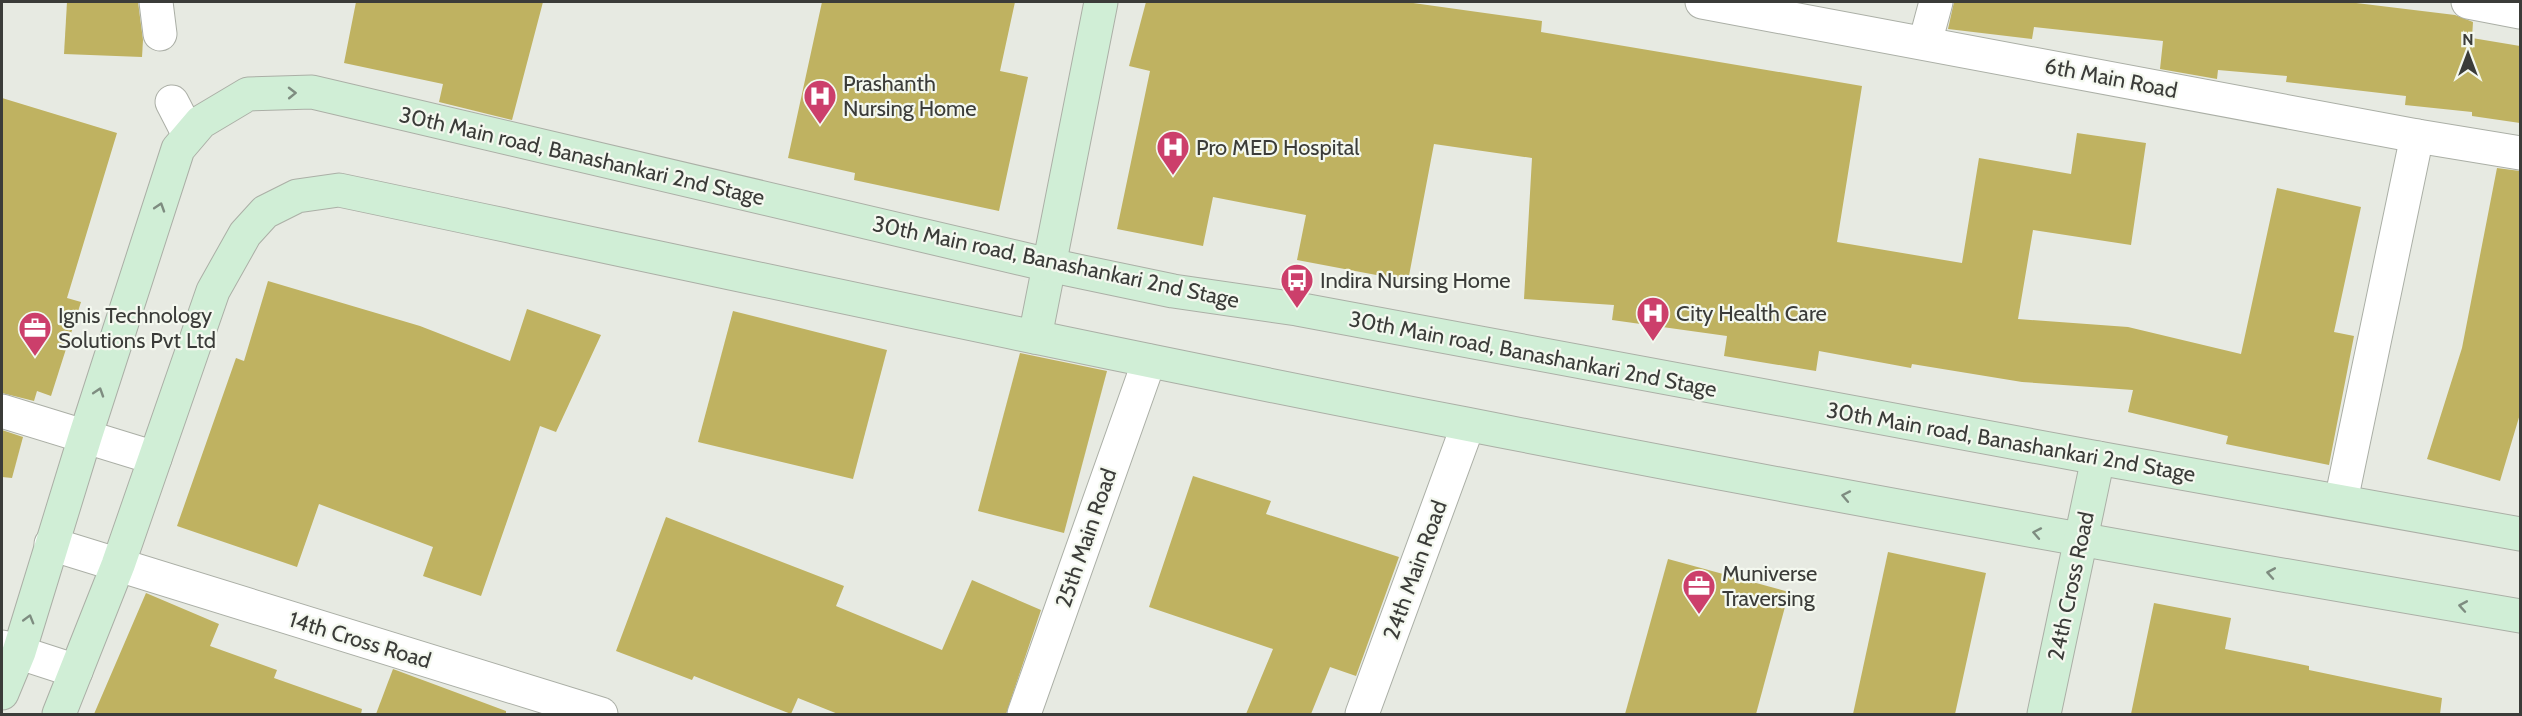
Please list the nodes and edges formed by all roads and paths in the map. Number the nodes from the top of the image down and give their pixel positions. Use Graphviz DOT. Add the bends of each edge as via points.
graph roads {
  1 [pos="156,2"];
  2 [pos="1101,2"];
  3 [pos="1702,2"];
  4 [pos="1935,2"];
  5 [pos="2468,2"];
  6 [pos="2520,12"];
  7 [pos="160,34"];
  8 [pos="1925,43"];
  9 [pos="172,102"];
  10 [pos="189,135"];
  11 [pos="2416,136"];
  12 [pos="2520,153"];
  13 [pos="1049,265"];
  14 [pos="1035,337"];
  15 [pos="1149,361"];
  16 [pos="2,411"];
  17 [pos="1468,425"];
  18 [pos="85,437"];
  19 [pos="155,458"];
  20 [pos="2098,458"];
  21 [pos="2341,501"];
  22 [pos="2520,534"];
  23 [pos="2080,541"];
  24 [pos="51,544"];
  25 [pos="118,565"];
  26 [pos="2520,616"];
  27 [pos="10,650"];
  28 [pos="76,671"];
  29 [pos="2,693"];
  30 [pos="59,714"];
  31 [pos="601,714"];
  32 [pos="1023,714"];
  33 [pos="1362,714"];
  34 [pos="2044,714"];
  1 -- 7 [label="street"];
  2 -- 13 [label="main road"];
  3 -- 8 [label="street, 6th Main Road"];
  4 -- 8 [label="street"];
  5 -- 6 [label="street"];
  8 -- 11 [label="street, 6th Main Road"];
  9 -- 10 [label="street"];
  10 -- 13 [label="main road, 30th Main road, Banashankari 2nd Stage, one-way" via="201,122 248,94 312,93"];
  18 -- 10 [label="main road, 30th Main road, Banashankari 2nd Stage, one-way" via="178,149"];
  11 -- 12 [label="street, 6th Main Road"];
  11 -- 21 [label="street"];
  13 -- 14 [label="main road"];
  13 -- 20 [label="main road, 30th Main road, Banashankari 2nd Stage" via="1173,291 1298,309"];
  14 -- 15 [label="main road"];
  14 -- 19 [label="main road" via="339,190 297,196 265,212 245,234 213,291"];
  15 -- 17 [label="main road"];
  15 -- 32 [label="street, 25th Main Road"];
  16 -- 18 [label="street"];
  23 -- 17 [label="main road, one-way"];
  17 -- 33 [label="street, 24th Main Road"];
  18 -- 19 [label="street"];
  18 -- 24 [label="main road, 30th Main road, Banashankari 2nd Stage"];
  19 -- 25 [label="main road"];
  20 -- 21 [label="main road, 30th Main road, Banashankari 2nd Stage"];
  20 -- 23 [label="main road, 24th Cross Road"];
  21 -- 22 [label="main road, 30th Main road, Banashankari 2nd Stage"];
  26 -- 23 [label="main road, one-way"];
  23 -- 34 [label="main road, 24th Cross Road"];
  24 -- 25 [label="street, 14th Cross Road"];
  27 -- 24 [label="main road, 30th Main road, Banashankari 2nd Stage, one-way"];
  25 -- 28 [label="main road"];
  25 -- 31 [label="street, 14th Cross Road"];
  27 -- 28 [label="street"];
  27 -- 29 [label="main road, 30th Main road, Banashankari 2nd Stage"];
  28 -- 30 [label="main road"];
}
